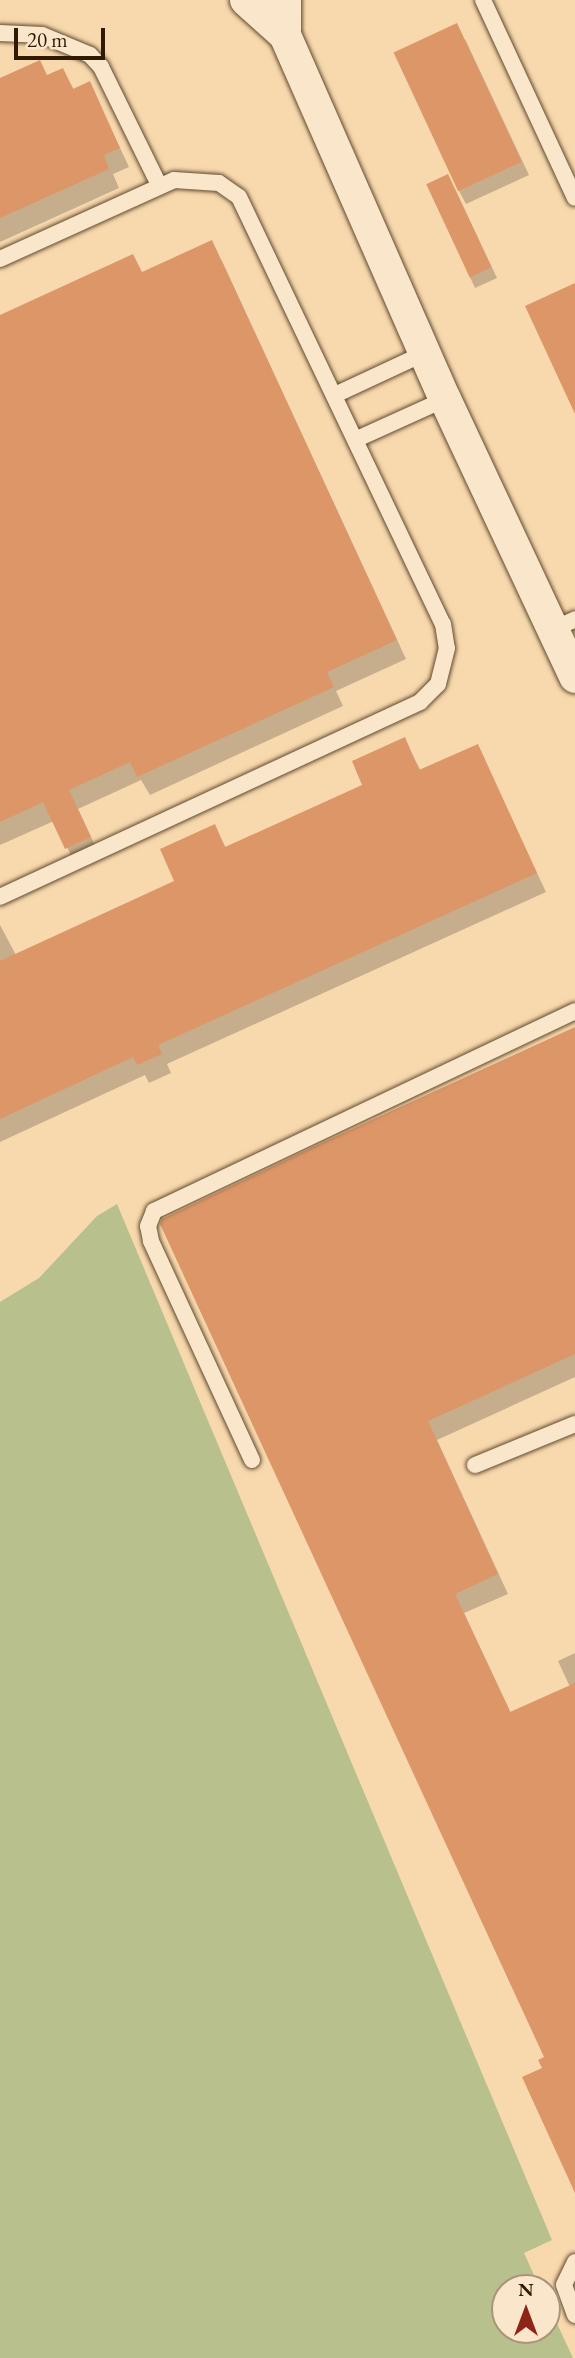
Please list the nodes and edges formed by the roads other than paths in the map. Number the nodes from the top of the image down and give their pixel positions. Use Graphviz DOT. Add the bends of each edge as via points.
graph roads {
  1 [pos="246,0"];
  2 [pos="285,0"];
  3 [pos="482,0"];
  4 [pos="0,33"];
  5 [pos="285,35"];
  6 [pos="159,185"];
  7 [pos="575,198"];
  8 [pos="0,259"];
  9 [pos="425,354"];
  10 [pos="337,394"];
  11 [pos="445,399"];
  12 [pos="357,439"];
  13 [pos="564,624"];
  14 [pos="575,677"];
  15 [pos="0,897"];
  16 [pos="575,1011"];
  17 [pos="575,1424"];
  18 [pos="252,1460"];
  19 [pos="475,1465"];
  20 [pos="575,2262"];
  21 [pos="575,2315"];
  1 -- 5 [label="street"];
  2 -- 5 [label="street"];
  3 -- 7 [label="lane"];
  4 -- 6 [label="lane" via="42,35 90,55 101,67"];
  5 -- 9 [label="street"];
  6 -- 8 [label="lane"];
  6 -- 10 [label="lane" via="205,179 240,197"];
  9 -- 10 [label="lane"];
  9 -- 11 [label="street"];
  10 -- 12 [label="lane"];
  11 -- 12 [label="lane"];
  11 -- 13 [label="street"];
  12 -- 15 [label="lane" via="443,624 446,661 430,693 421,702"];
  13 -- 14 [label="street"];
  16 -- 18 [label="lane" via="154,1211 148,1226 151,1241"];
  17 -- 19 [label="lane"];
  20 -- 21 [label="lane" via="564,2285"];
}
